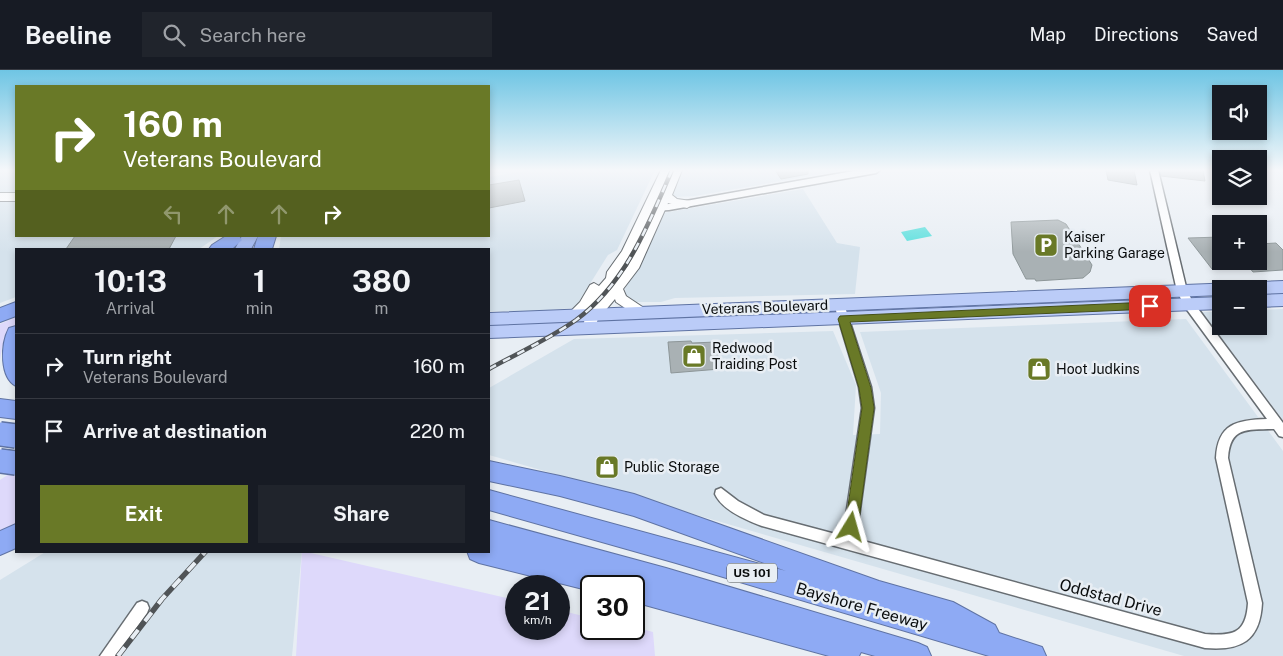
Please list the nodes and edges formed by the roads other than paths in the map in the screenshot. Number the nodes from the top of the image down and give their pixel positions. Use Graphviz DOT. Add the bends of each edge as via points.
graph roads {
  1 [pos="657,197"];
  2 [pos="663,197"];
  3 [pos="666,197"];
  4 [pos="724,197"];
  5 [pos="1161,197"];
  6 [pos="687,204"];
  7 [pos="654,208"];
  8 [pos="238,242"];
  9 [pos="221,248"];
  10 [pos="613,272"];
  11 [pos="1283,287"];
  12 [pos="1267,288"];
  13 [pos="616,289"];
  14 [pos="1212,291"];
  15 [pos="1075,294"];
  16 [pos="1186,297"];
  17 [pos="1283,300"];
  18 [pos="1212,301"];
  19 [pos="1267,301"];
  20 [pos="15,309"];
  21 [pos="1060,310"];
  22 [pos="841,311"];
  23 [pos="642,313"];
  24 [pos="574,314"];
  25 [pos="0,315"];
  26 [pos="490,318"];
  27 [pos="591,322"];
  28 [pos="490,332"];
  29 [pos="15,334"];
  30 [pos="15,377"];
  31 [pos="11,414"];
  32 [pos="1280,428"];
  33 [pos="0,434"];
  34 [pos="15,436"];
  35 [pos="0,439"];
  36 [pos="15,448"];
  37 [pos="15,455"];
  38 [pos="0,460"];
  39 [pos="490,462"];
  40 [pos="15,463"];
  41 [pos="0,467"];
  42 [pos="490,472"];
  43 [pos="560,486"];
  44 [pos="721,494"];
  45 [pos="490,500"];
  46 [pos="490,530"];
  47 [pos="15,536"];
  48 [pos="0,544"];
  49 [pos="849,544"];
  50 [pos="487,553"];
  51 [pos="580,576"];
  52 [pos="645,593"];
  53 [pos="142,608"];
  54 [pos="1023,653"];
  55 [pos="107,656"];
  56 [pos="884,656"];
  57 [pos="918,656"];
  1 -- 7 [label="street"];
  2 -- 7 [label="street"];
  3 -- 6 [label="street"];
  4 -- 6 [label="street"];
  5 -- 16 [label="street"];
  6 -- 7 [label="street"];
  7 -- 10 [label="street"];
  7 -- 13 [label="street" via="633,268"];
  8 -- 9 [label="highway"];
  10 -- 24 [label="street" via="604,276 585,305"];
  10 -- 27 [label="street" via="612,279 595,304"];
  11 -- 12 [label="main road"];
  13 -- 23 [label="street" via="621,300"];
  13 -- 27 [label="street"];
  14 -- 16 [label="main road, Veterans Boulevard"];
  15 -- 16 [label="main road, Veterans Boulevard"];
  15 -- 21 [label="main road"];
  15 -- 22 [label="main road, Veterans Boulevard"];
  16 -- 18 [label="main road, Veterans Boulevard"];
  16 -- 21 [label="main road, Veterans Boulevard"];
  16 -- 32 [label="street"];
  17 -- 19 [label="main road"];
  20 -- 25 [label="highway"];
  21 -- 22 [label="main road, Veterans Boulevard"];
  22 -- 23 [label="main road, Veterans Boulevard"];
  22 -- 27 [label="main road, Veterans Boulevard"];
  22 -- 49 [label="street" via="868,408"];
  23 -- 27 [label="main road, Veterans Boulevard"];
  24 -- 26 [label="main road, Veterans Boulevard"];
  24 -- 27 [label="main road, Veterans Boulevard"];
  27 -- 28 [label="main road, Veterans Boulevard"];
  29 -- 30 [label="highway" via="6,348 3,361 8,372"];
  31 -- 35 [label="highway"];
  32 -- 49 [label="street, Oddstad Drive" via="1248,425 1236,428 1223,441 1222,458 1256,616 1252,627 1234,642 1205,641"];
  33 -- 34 [label="highway, bridge"];
  36 -- 38 [label="highway"];
  37 -- 41 [label="highway"];
  38 -- 40 [label="highway, bridge"];
  39 -- 43 [label="highway"];
  42 -- 43 [label="highway"];
  43 -- 54 [label="highway" via="634,505 878,593 953,615"];
  44 -- 49 [label="street, Oddstad Drive" via="746,513 762,520"];
  45 -- 54 [label="highway, Bayshore Freeway / US 101"];
  46 -- 57 [label="highway, US 101"];
  47 -- 48 [label="highway"];
  50 -- 51 [label="highway"];
  52 -- 56 [label="highway"];
  53 -- 55 [label="street"];
}
